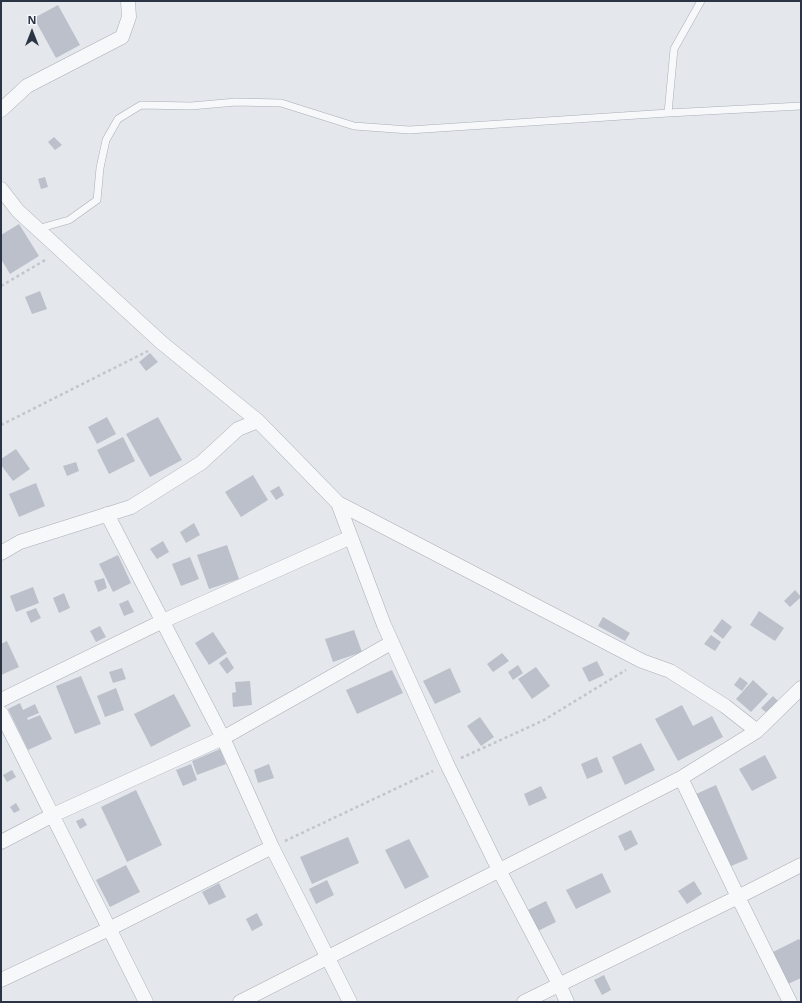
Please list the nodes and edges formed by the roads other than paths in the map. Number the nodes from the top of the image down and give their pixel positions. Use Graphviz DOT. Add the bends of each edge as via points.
graph roads {
  1 [pos="128,1"];
  2 [pos="701,1"];
  3 [pos="801,106"];
  4 [pos="1,110"];
  5 [pos="668,112"];
  6 [pos="1,189"];
  7 [pos="37,229"];
  8 [pos="258,421"];
  9 [pos="338,503"];
  10 [pos="107,514"];
  11 [pos="351,537"];
  12 [pos="1,553"];
  13 [pos="163,621"];
  14 [pos="391,643"];
  15 [pos="801,688"];
  16 [pos="1,700"];
  17 [pos="1,713"];
  18 [pos="757,731"];
  19 [pos="223,738"];
  20 [pos="681,778"];
  21 [pos="53,815"];
  22 [pos="1,842"];
  23 [pos="272,847"];
  24 [pos="801,864"];
  25 [pos="498,870"];
  26 [pos="738,898"];
  27 [pos="109,929"];
  28 [pos="328,958"];
  29 [pos="1,980"];
  30 [pos="559,984"];
  31 [pos="792,1000"];
  32 [pos="146,1002"];
  33 [pos="240,1002"];
  34 [pos="350,1002"];
  35 [pos="524,1002"];
  36 [pos="566,1002"];
  1 -- 4 [label="street" via="129,17 122,37 27,86"];
  2 -- 5 [label="lane" via="674,49"];
  3 -- 5 [label="lane"];
  5 -- 7 [label="lane" via="409,130 354,126 281,103 141,105 118,120 106,140 97,200 69,220"];
  6 -- 7 [label="street" via="18,211"];
  7 -- 8 [label="street" via="162,343"];
  8 -- 9 [label="street"];
  8 -- 10 [label="street" via="238,429 201,463 131,507"];
  9 -- 11 [label="street"];
  9 -- 18 [label="street" via="642,661 670,671 725,706"];
  10 -- 12 [label="street" via="20,542"];
  10 -- 13 [label="street"];
  11 -- 13 [label="street"];
  11 -- 14 [label="street"];
  13 -- 16 [label="street"];
  13 -- 19 [label="street"];
  14 -- 19 [label="street"];
  14 -- 25 [label="street"];
  15 -- 18 [label="street"];
  17 -- 21 [label="street"];
  18 -- 20 [label="street"];
  19 -- 21 [label="street"];
  19 -- 23 [label="street"];
  20 -- 25 [label="street"];
  20 -- 26 [label="street"];
  21 -- 22 [label="street"];
  21 -- 27 [label="street"];
  23 -- 27 [label="street"];
  23 -- 28 [label="street"];
  24 -- 26 [label="street"];
  25 -- 28 [label="street"];
  25 -- 30 [label="street"];
  26 -- 30 [label="street"];
  26 -- 31 [label="street"];
  27 -- 29 [label="street"];
  27 -- 32 [label="street"];
  28 -- 33 [label="street"];
  28 -- 34 [label="street"];
  30 -- 35 [label="street"];
  30 -- 36 [label="street"];
}
